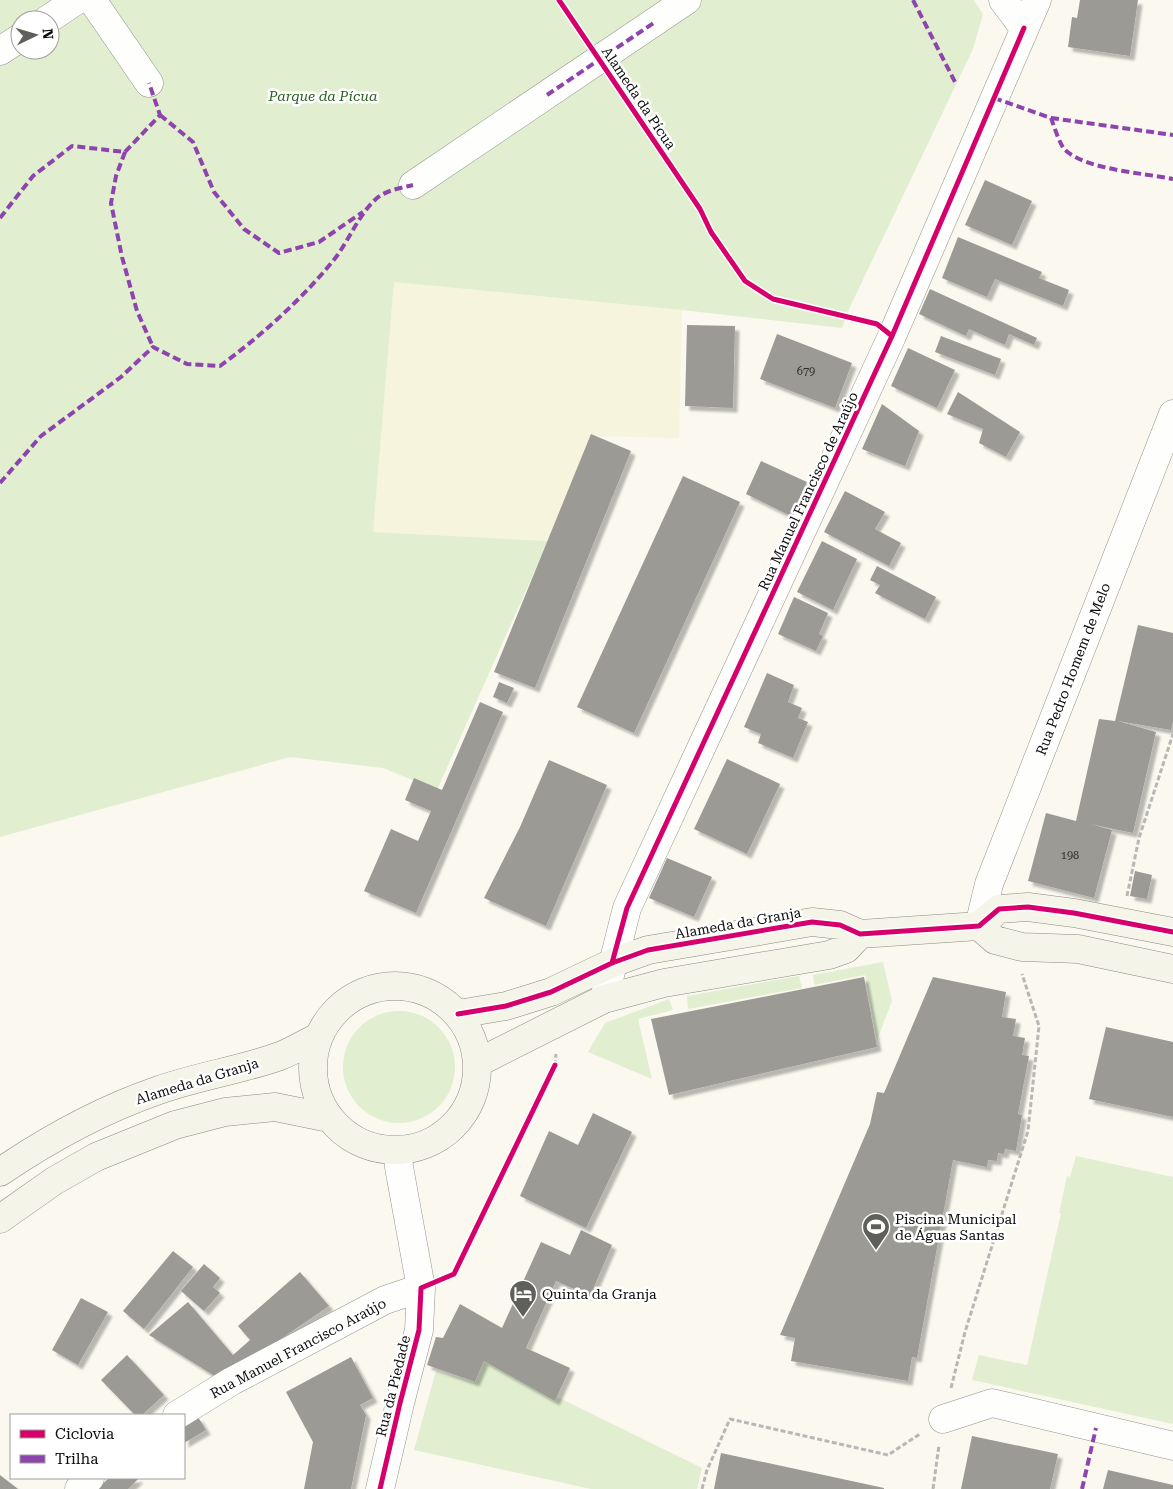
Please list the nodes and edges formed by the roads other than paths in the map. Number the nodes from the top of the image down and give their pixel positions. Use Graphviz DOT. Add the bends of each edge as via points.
graph roads {
  1 [pos="77,0"];
  2 [pos="92,0"];
  3 [pos="687,0"];
  4 [pos="1003,0"];
  5 [pos="1037,0"];
  6 [pos="60,11"];
  7 [pos="1024,28"];
  8 [pos="149,83"];
  9 [pos="413,185"];
  10 [pos="1173,414"];
  11 [pos="979,926"];
  12 [pos="1173,932"];
  13 [pos="860,934"];
  14 [pos="612,963"];
  15 [pos="1173,969"];
  16 [pos="604,999"];
  17 [pos="458,1014"];
  18 [pos="318,1037"];
  19 [pos="477,1063"];
  20 [pos="329,1118"];
  21 [pos="398,1151"];
  22 [pos="0,1172"];
  23 [pos="0,1219"];
  24 [pos="421,1288"];
  25 [pos="180,1414"];
  26 [pos="943,1419"];
  27 [pos="1173,1446"];
  28 [pos="89,1479"];
  29 [pos="79,1489"];
  30 [pos="380,1489"];
  1 -- 6 [label="street"];
  2 -- 8 [label="street"];
  3 -- 9 [label="street"];
  4 -- 7 [label="street"];
  5 -- 7 [label="street, Rua Manuel Francisco de Araújo"];
  7 -- 14 [label="street, Rua Manuel Francisco de Araújo" via="892,336 627,908"];
  10 -- 11 [label="street, Rua Pedro Homem de Melo" via="988,884"];
  11 -- 12 [label="street" via="1000,909 1028,907"];
  11 -- 13 [label="street, Alameda da Granja"];
  11 -- 15 [label="street" via="995,940 1022,947 1078,949"];
  13 -- 14 [label="street, Alameda da Granja" via="840,925 812,922 648,950"];
  13 -- 16 [label="street" via="846,949 829,955 664,983"];
  14 -- 16 [label="street, Rua Manuel Francisco de Araújo"];
  14 -- 17 [label="street, Alameda da Granja" via="551,992 506,1006"];
  16 -- 19 [label="street"];
  17 -- 18 [label="street" via="436,996 410,986 381,986 355,996 333,1013"];
  17 -- 19 [label="street" via="471,1037"];
  18 -- 20 [label="street" via="312,1065 316,1093"];
  18 -- 22 [label="street, Alameda da Granja" via="282,1056 175,1085 109,1109 65,1131"];
  19 -- 21 [label="street" via="474,1089 464,1113 446,1132 423,1146"];
  20 -- 21 [label="street" via="348,1136 371,1147"];
  20 -- 23 [label="street" via="275,1107 225,1112 175,1126 96,1157 54,1181"];
  21 -- 24 [label="street, Rua da Piedade"];
  24 -- 25 [label="street, Rua Manuel Francisco Araújo" via="377,1304 232,1381"];
  24 -- 30 [label="street, Rua da Piedade" via="419,1330"];
  26 -- 27 [label="street" via="992,1403"];
  28 -- 29 [label="street"];
}
